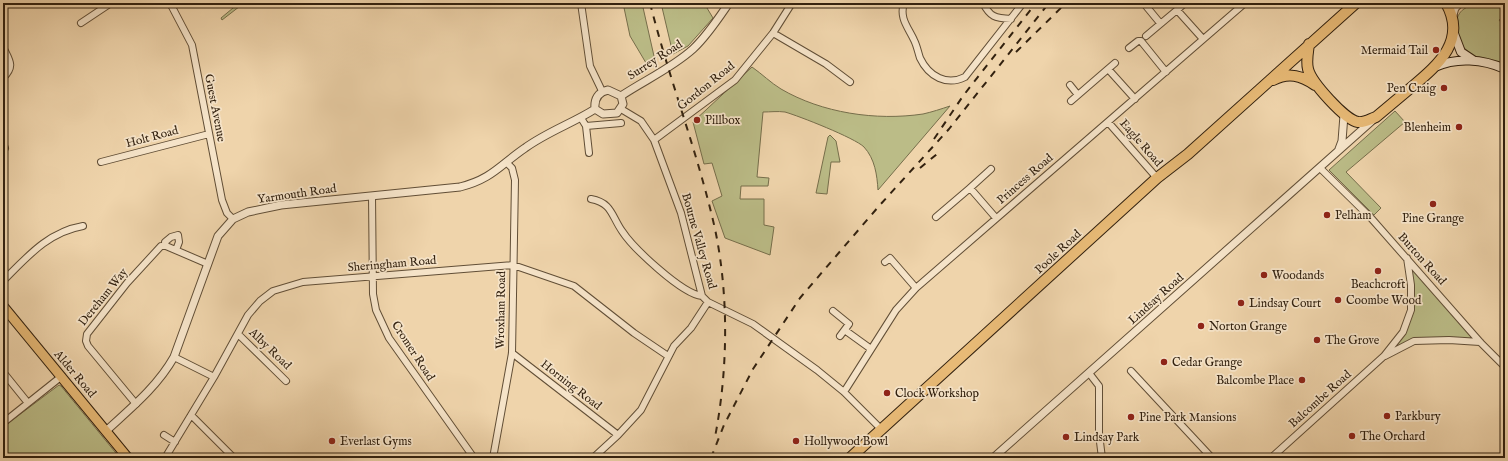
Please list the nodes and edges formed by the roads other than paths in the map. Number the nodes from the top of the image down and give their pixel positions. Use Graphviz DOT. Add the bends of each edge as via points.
graph roads {
  1 [pos="111,3"];
  2 [pos="170,3"];
  3 [pos="581,3"];
  4 [pos="729,3"];
  5 [pos="792,3"];
  6 [pos="904,3"];
  7 [pos="983,3"];
  8 [pos="1023,3"];
  9 [pos="1185,3"];
  10 [pos="1245,3"];
  11 [pos="1446,3"];
  12 [pos="1460,3"];
  13 [pos="1353,5"];
  14 [pos="1146,6"];
  15 [pos="1177,10"];
  16 [pos="1011,19"];
  17 [pos="81,23"];
  18 [pos="1160,23"];
  19 [pos="1452,26"];
  20 [pos="773,32"];
  21 [pos="1146,36"];
  22 [pos="1203,39"];
  23 [pos="1309,44"];
  24 [pos="3,47"];
  25 [pos="1129,48"];
  26 [pos="1475,61"];
  27 [pos="1115,63"];
  28 [pos="1435,68"];
  29 [pos="1108,69"];
  30 [pos="1505,69"];
  31 [pos="1166,72"];
  32 [pos="3,78"];
  33 [pos="850,82"];
  34 [pos="1070,85"];
  35 [pos="1264,85"];
  36 [pos="1322,89"];
  37 [pos="602,91"];
  38 [pos="1078,95"];
  39 [pos="621,96"];
  40 [pos="1135,99"];
  41 [pos="1071,101"];
  42 [pos="595,109"];
  43 [pos="621,109"];
  44 [pos="1344,115"];
  45 [pos="1376,117"];
  46 [pos="581,118"];
  47 [pos="1108,122"];
  48 [pos="621,123"];
  49 [pos="586,126"];
  50 [pos="209,134"];
  51 [pos="654,140"];
  52 [pos="589,153"];
  53 [pos="1334,155"];
  54 [pos="101,162"];
  55 [pos="507,163"];
  56 [pos="1320,168"];
  57 [pos="991,169"];
  58 [pos="1157,178"];
  59 [pos="970,188"];
  60 [pos="372,196"];
  61 [pos="591,199"];
  62 [pos="936,217"];
  63 [pos="996,218"];
  64 [pos="233,219"];
  65 [pos="83,226"];
  66 [pos="166,246"];
  67 [pos="176,250"];
  68 [pos="896,252"];
  69 [pos="1407,258"];
  70 [pos="208,264"];
  71 [pos="513,265"];
  72 [pos="373,277"];
  73 [pos="3,281"];
  74 [pos="916,288"];
  75 [pos="702,296"];
  76 [pos="708,302"];
  77 [pos="3,306"];
  78 [pos="833,311"];
  79 [pos="846,331"];
  80 [pos="238,334"];
  81 [pos="840,336"];
  82 [pos="1480,342"];
  83 [pos="871,349"];
  84 [pos="512,353"];
  85 [pos="668,356"];
  86 [pos="1384,356"];
  87 [pos="174,358"];
  88 [pos="1505,367"];
  89 [pos="1131,371"];
  90 [pos="1088,373"];
  91 [pos="4,374"];
  92 [pos="62,376"];
  93 [pos="214,377"];
  94 [pos="286,381"];
  95 [pos="844,392"];
  96 [pos="28,403"];
  97 [pos="136,404"];
  98 [pos="191,415"];
  99 [pos="3,423"];
  100 [pos="106,431"];
  101 [pos="876,434"];
  102 [pos="164,435"];
  103 [pos="618,435"];
  104 [pos="175,442"];
  105 [pos="128,458"];
  106 [pos="164,458"];
  107 [pos="234,458"];
  108 [pos="474,458"];
  109 [pos="492,458"];
  110 [pos="593,458"];
  111 [pos="850,458"];
  112 [pos="993,458"];
  113 [pos="1102,458"];
  114 [pos="1212,458"];
  115 [pos="1271,458"];
  1 -- 17 [label="street"];
  2 -- 50 [label="street, Guest Avenue" via="192,45"];
  3 -- 37 [label="street" via="590,66"];
  4 -- 39 [label="street, Surrey Road" via="693,49"];
  5 -- 20 [label="street, Gordon Road"];
  6 -- 16 [label="street" via="903,21 914,40 921,60 930,72 945,81 956,81 965,76"];
  7 -- 16 [label="street" via="988,13 998,18"];
  8 -- 16 [label="street"];
  9 -- 15 [label="street"];
  10 -- 22 [label="street, Princess Road"];
  11 -- 19 [label="highway"];
  12 -- 19 [label="street" via="1452,14"];
  13 -- 23 [label="highway, Poole Road"];
  14 -- 18 [label="street"];
  15 -- 18 [label="street"];
  15 -- 22 [label="street"];
  18 -- 21 [label="street"];
  19 -- 26 [label="main road" via="1461,52"];
  19 -- 28 [label="highway" via="1448,50"];
  20 -- 33 [label="street" via="826,64"];
  20 -- 51 [label="street, Gordon Road" via="735,80"];
  22 -- 31 [label="street, Princess Road"];
  23 -- 35 [label="highway, Poole Road"];
  23 -- 36 [label="highway" via="1309,73"];
  24 -- 32 [label="street" via="11,62 10,71"];
  25 -- 31 [label="street" via="1141,41"];
  26 -- 28 [label="main road" via="1451,61"];
  26 -- 30 [label="main road"];
  27 -- 29 [label="street"];
  28 -- 45 [label="highway"];
  29 -- 38 [label="street"];
  29 -- 40 [label="street"];
  31 -- 40 [label="street, Princess Road"];
  34 -- 38 [label="street"];
  35 -- 36 [label="highway, Poole Road" via="1280,77 1298,76"];
  35 -- 58 [label="highway, Poole Road" via="1188,154"];
  36 -- 44 [label="highway"];
  37 -- 39 [label="street" via="612,91"];
  37 -- 42 [label="street" via="596,99"];
  38 -- 41 [label="street"];
  39 -- 43 [label="street"];
  40 -- 47 [label="street, Princess Road"];
  42 -- 43 [label="street" via="600,114 611,114"];
  42 -- 46 [label="street, Yarmouth Road"];
  43 -- 51 [label="street, Bourne Valley Road" via="640,120"];
  44 -- 45 [label="highway" via="1359,122"];
  44 -- 53 [label="street, Lindsay Road" via="1342,141"];
  45 -- 53 [label="street, Lindsay Road"];
  46 -- 49 [label="street"];
  46 -- 55 [label="street, Yarmouth Road" via="525,148"];
  47 -- 58 [label="street, Eagle Road"];
  47 -- 63 [label="street, Princess Road"];
  48 -- 49 [label="street"];
  49 -- 52 [label="street"];
  50 -- 54 [label="street, Holt Road"];
  50 -- 64 [label="street, Guest Avenue" via="222,200"];
  51 -- 75 [label="street, Bourne Valley Road" via="681,213"];
  53 -- 56 [label="street, Lindsay Road"];
  55 -- 60 [label="street, Yarmouth Road" via="482,180 460,187"];
  55 -- 71 [label="street, Wroxham Road" via="515,175"];
  56 -- 69 [label="street, Burton Road"];
  56 -- 90 [label="street, Lindsay Road"];
  57 -- 59 [label="street"];
  58 -- 101 [label="highway, Poole Road"];
  59 -- 62 [label="street"];
  59 -- 63 [label="street"];
  60 -- 64 [label="street, Yarmouth Road" via="258,209"];
  60 -- 72 [label="street, Cromer Road"];
  61 -- 75 [label="street" via="606,204 622,231 651,263 677,283"];
  63 -- 74 [label="street, Princess Road"];
  64 -- 70 [label="street, Yarmouth Road" via="218,236"];
  65 -- 73 [label="street" via="45,241"];
  66 -- 67 [label="street"];
  66 -- 67 [label="street, Dereham Way" via="165,242 168,239 178,235"];
  66 -- 97 [label="street, Dereham Way" via="161,246 127,283 86,337 88,346"];
  67 -- 70 [label="street"];
  68 -- 74 [label="street" via="887,260"];
  69 -- 82 [label="street, Burton Road"];
  69 -- 86 [label="street, Balcombe Road" via="1411,310 1403,332"];
  70 -- 87 [label="street, Yarmouth Road"];
  71 -- 72 [label="street, Sheringham Road"];
  71 -- 84 [label="street, Wroxham Road"];
  71 -- 85 [label="street, Sheringham Road" via="574,286"];
  72 -- 80 [label="street, Sheringham Road" via="303,282 272,291 260,300"];
  72 -- 108 [label="street, Cromer Road" via="376,310 389,338"];
  74 -- 83 [label="street, Princess Road" via="896,310"];
  75 -- 76 [label="street, Bourne Valley Road"];
  76 -- 85 [label="street" via="695,323"];
  76 -- 95 [label="street, Bourne Valley Road" via="753,324"];
  77 -- 92 [label="main road, Alder Road"];
  78 -- 79 [label="street" via="849,324"];
  79 -- 81 [label="street"];
  79 -- 83 [label="street"];
  80 -- 93 [label="street, Sheringham Road"];
  80 -- 94 [label="street, Alby Road"];
  82 -- 86 [label="street, Balcombe Road" via="1414,341"];
  82 -- 88 [label="street, Burton Road"];
  83 -- 95 [label="street, Princess Road"];
  84 -- 103 [label="street, Horning Road"];
  84 -- 109 [label="street, Wroxham Road"];
  85 -- 103 [label="street" via="641,410"];
  86 -- 115 [label="street, Balcombe Road"];
  87 -- 93 [label="street"];
  87 -- 97 [label="street, Yarmouth Road" via="165,374"];
  89 -- 114 [label="street"];
  90 -- 112 [label="street, Lindsay Road"];
  90 -- 113 [label="street" via="1099,386 1098,434"];
  91 -- 96 [label="street"];
  92 -- 96 [label="street"];
  92 -- 100 [label="main road, Alder Road"];
  93 -- 98 [label="street, Sheringham Road"];
  95 -- 101 [label="street, Bourne Valley Road" via="862,412"];
  96 -- 99 [label="street"];
  97 -- 100 [label="street, Yarmouth Road"];
  98 -- 104 [label="street, Sheringham Road"];
  98 -- 107 [label="street"];
  100 -- 105 [label="main road, Alder Road"];
  101 -- 111 [label="highway, Poole Road"];
  102 -- 104 [label="street"];
  103 -- 110 [label="street"];
  104 -- 106 [label="street, Sheringham Road"];
}
